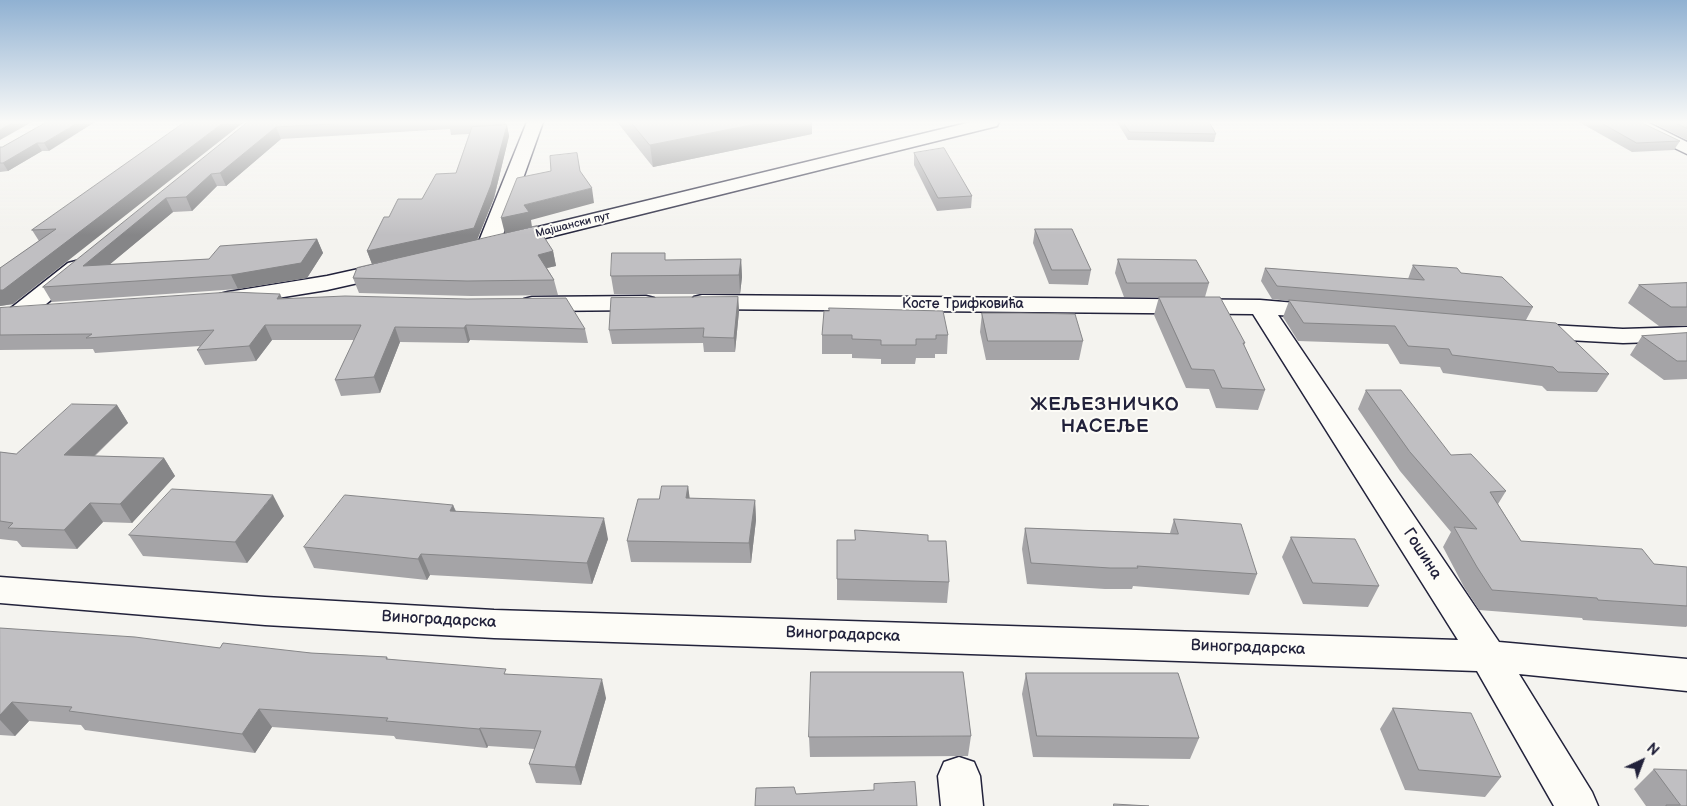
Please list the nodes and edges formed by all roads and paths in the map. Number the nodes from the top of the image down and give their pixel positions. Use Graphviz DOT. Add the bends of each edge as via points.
graph roads {
  1 [pos="518,160"];
  2 [pos="838,160"];
  3 [pos="94,253"];
  4 [pos="412,264"];
  5 [pos="238,298"];
  6 [pos="208,300"];
  7 [pos="346,302"];
  8 [pos="510,305"];
  9 [pos="1260,307"];
  10 [pos="50,311"];
  11 [pos="1345,313"];
  12 [pos="10,314"];
  13 [pos="1512,329"];
  14 [pos="1687,334"];
  15 [pos="0,590"];
  16 [pos="1488,656"];
  17 [pos="1687,675"];
  18 [pos="1577,806"];
  1 -- 2 [label="street, Мајшански пут" via="479,248"];
  3 -- 12 [label="street"];
  4 -- 5 [label="street"];
  5 -- 6 [label="street"];
  5 -- 7 [label="street"];
  8 -- 9 [label="street, Косте Трифковића" via="676,302"];
  9 -- 11 [label="street, Косте Трифковића"];
  9 -- 16 [label="street, Гошина"];
  10 -- 12 [label="street"];
  13 -- 14 [label="street" via="1623,336"];
  15 -- 16 [label="street, Виноградарска" via="494,624"];
  16 -- 17 [label="street, Виноградарска"];
  16 -- 18 [label="street, Гошина"];
}
